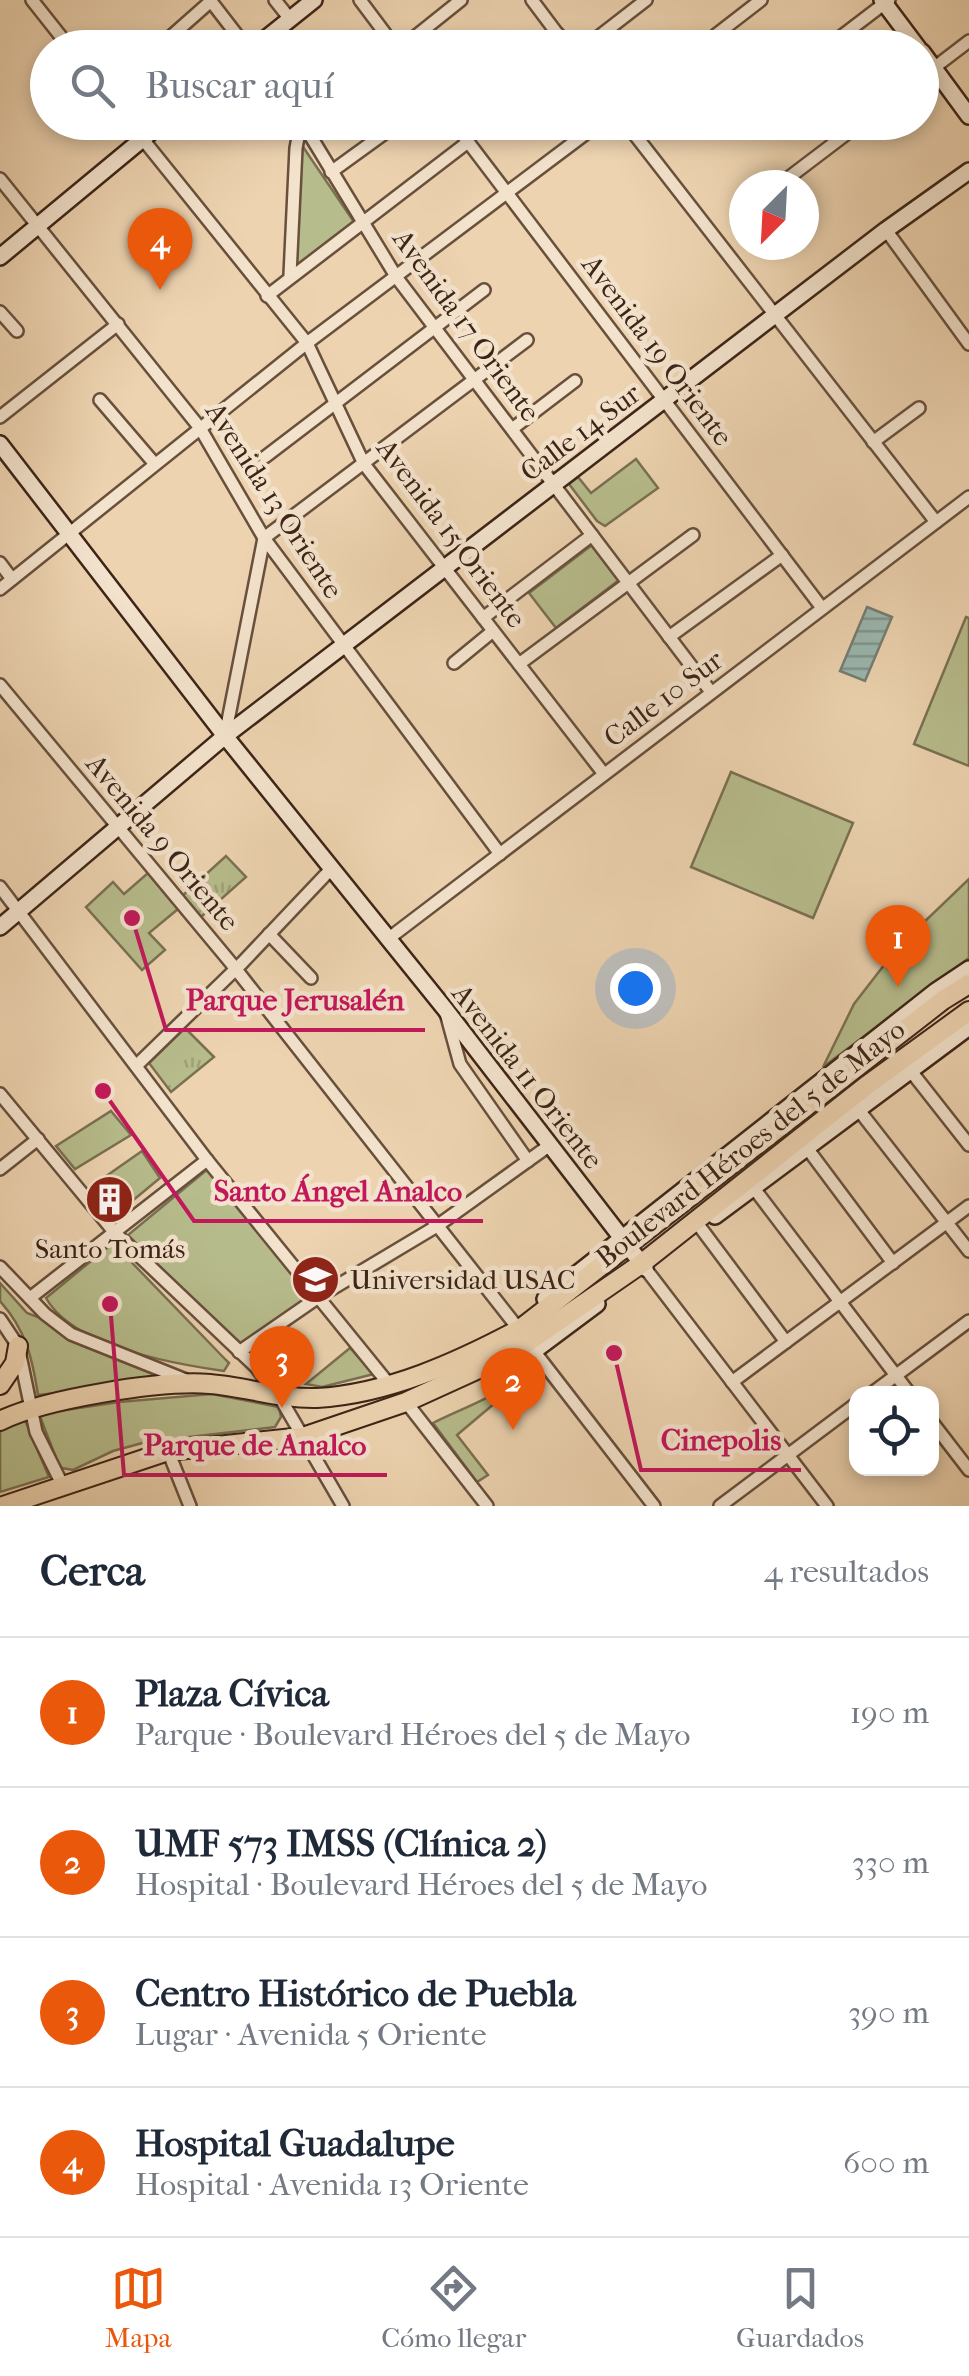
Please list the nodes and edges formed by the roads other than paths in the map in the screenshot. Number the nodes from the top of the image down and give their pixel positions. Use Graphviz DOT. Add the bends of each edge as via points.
graph roads {
  1 [pos="32,0"];
  2 [pos="275,0"];
  3 [pos="314,0"];
  4 [pos="360,0"];
  5 [pos="462,0"];
  6 [pos="532,0"];
  7 [pos="646,0"];
  8 [pos="761,0"];
  9 [pos="210,1"];
  10 [pos="885,1"];
  11 [pos="290,19"];
  12 [pos="56,30"];
  13 [pos="178,30"];
  14 [pos="235,30"];
  15 [pos="275,30"];
  16 [pos="384,30"];
  17 [pos="422,30"];
  18 [pos="555,30"];
  19 [pos="607,30"];
  20 [pos="722,30"];
  21 [pos="849,30"];
  22 [pos="906,30"];
  23 [pos="969,41"];
  24 [pos="939,64"];
  25 [pos="939,84"];
  26 [pos="969,116"];
  27 [pos="143,140"];
  28 [pos="298,140"];
  29 [pos="312,140"];
  30 [pos="375,140"];
  31 [pos="577,140"];
  32 [pos="639,140"];
  33 [pos="838,140"];
  34 [pos="468,142"];
  35 [pos="799,170"];
  36 [pos="969,171"];
  37 [pos="331,172"];
  38 [pos="0,178"];
  39 [pos="507,194"];
  40 [pos="363,224"];
  41 [pos="38,227"];
  42 [pos="886,230"];
  43 [pos="0,257"];
  44 [pos="290,275"];
  45 [pos="396,278"];
  46 [pos="484,290"];
  47 [pos="268,296"];
  48 [pos="0,312"];
  49 [pos="774,314"];
  50 [pos="118,324"];
  51 [pos="435,328"];
  52 [pos="17,331"];
  53 [pos="527,340"];
  54 [pos="306,343"];
  55 [pos="969,344"];
  56 [pos="476,380"];
  57 [pos="575,381"];
  58 [pos="664,399"];
  59 [pos="100,400"];
  60 [pos="336,403"];
  61 [pos="920,408"];
  62 [pos="0,417"];
  63 [pos="200,428"];
  64 [pos="512,429"];
  65 [pos="873,442"];
  66 [pos="0,444"];
  67 [pos="265,457"];
  68 [pos="154,464"];
  69 [pos="364,464"];
  70 [pos="553,484"];
  71 [pos="969,497"];
  72 [pos="936,522"];
  73 [pos="66,533"];
  74 [pos="693,535"];
  75 [pos="592,536"];
  76 [pos="264,538"];
  77 [pos="782,555"];
  78 [pos="0,563"];
  79 [pos="446,566"];
  80 [pos="12,578"];
  81 [pos="628,583"];
  82 [pos="0,589"];
  83 [pos="822,608"];
  84 [pos="483,618"];
  85 [pos="493,631"];
  86 [pos="669,637"];
  87 [pos="342,646"];
  88 [pos="454,663"];
  89 [pos="519,664"];
  90 [pos="0,685"];
  91 [pos="711,692"];
  92 [pos="225,736"];
  93 [pos="604,774"];
  94 [pos="118,828"];
  95 [pos="500,854"];
  96 [pos="331,869"];
  97 [pos="0,887"];
  98 [pos="18,911"];
  99 [pos="0,927"];
  100 [pos="269,934"];
  101 [pos="388,939"];
  102 [pos="236,969"];
  103 [pos="969,969"];
  104 [pos="312,978"];
  105 [pos="969,984"];
  106 [pos="940,996"];
  107 [pos="445,1009"];
  108 [pos="966,1023"];
  109 [pos="137,1065"];
  110 [pos="910,1070"];
  111 [pos="866,1086"];
  112 [pos="0,1094"];
  113 [pos="858,1109"];
  114 [pos="38,1139"];
  115 [pos="550,1145"];
  116 [pos="969,1145"];
  117 [pos="807,1148"];
  118 [pos="208,1160"];
  119 [pos="528,1161"];
  120 [pos="0,1169"];
  121 [pos="753,1188"];
  122 [pos="969,1206"];
  123 [pos="947,1222"];
  124 [pos="438,1226"];
  125 [pos="700,1228"];
  126 [pos="115,1232"];
  127 [pos="624,1241"];
  128 [pos="969,1251"];
  129 [pos="893,1263"];
  130 [pos="643,1266"];
  131 [pos="0,1267"];
  132 [pos="320,1296"];
  133 [pos="30,1298"];
  134 [pos="840,1302"];
  135 [pos="0,1319"];
  136 [pos="969,1321"];
  137 [pos="524,1337"];
  138 [pos="786,1342"];
  139 [pos="18,1346"];
  140 [pos="239,1352"];
  141 [pos="896,1375"];
  142 [pos="732,1382"];
  143 [pos="194,1383"];
  144 [pos="388,1384"];
  145 [pos="0,1385"];
  146 [pos="882,1386"];
  147 [pos="904,1386"];
  148 [pos="277,1394"];
  149 [pos="406,1402"];
  150 [pos="31,1408"];
  151 [pos="849,1409"];
  152 [pos="0,1422"];
  153 [pos="939,1431"];
  154 [pos="303,1437"];
  155 [pos="168,1452"];
  156 [pos="788,1455"];
  157 [pos="969,1470"];
  158 [pos="62,1484"];
  159 [pos="3,1506"];
  160 [pos="190,1506"];
  161 [pos="343,1506"];
  162 [pos="487,1506"];
  163 [pos="654,1506"];
  164 [pos="720,1506"];
  165 [pos="827,1506"];
  1 -- 12 [label="street"];
  2 -- 11 [label="street"];
  3 -- 11 [label="street"];
  4 -- 16 [label="street"];
  5 -- 17 [label="street"];
  6 -- 18 [label="street"];
  7 -- 19 [label="street"];
  8 -- 20 [label="street"];
  9 -- 13 [label="street"];
  9 -- 14 [label="street"];
  10 -- 21 [label="street"];
  10 -- 22 [label="street"];
  11 -- 15 [label="street"];
  23 -- 24 [label="street"];
  25 -- 26 [label="street"];
  27 -- 41 [label="street"];
  27 -- 47 [label="street, Avenida 15 Oriente"];
  28 -- 44 [label="street"];
  29 -- 37 [label="street, Avenida 17 Oriente"];
  30 -- 37 [label="street"];
  31 -- 39 [label="street"];
  32 -- 49 [label="street"];
  33 -- 35 [label="street"];
  34 -- 39 [label="street, Avenida 19 Oriente"];
  34 -- 40 [label="street"];
  36 -- 42 [label="street, Calle 14 Sur"];
  37 -- 40 [label="street, Avenida 17 Oriente"];
  38 -- 41 [label="street, Avenida 13 Oriente"];
  39 -- 45 [label="street"];
  39 -- 58 [label="street, Avenida 19 Oriente"];
  40 -- 44 [label="street"];
  40 -- 45 [label="street, Avenida 17 Oriente"];
  41 -- 43 [label="street"];
  41 -- 50 [label="street, Avenida 13 Oriente"];
  42 -- 49 [label="street, Calle 14 Sur"];
  42 -- 55 [label="street"];
  44 -- 47 [label="street"];
  45 -- 51 [label="street, Avenida 17 Oriente"];
  45 -- 54 [label="street"];
  46 -- 51 [label="street"];
  47 -- 54 [label="street, Avenida 15 Oriente"];
  48 -- 52 [label="street"];
  49 -- 58 [label="street, Calle 14 Sur"];
  49 -- 65 [label="street"];
  50 -- 62 [label="street"];
  50 -- 63 [label="street, Avenida 13 Oriente"];
  51 -- 56 [label="street, Avenida 17 Oriente"];
  51 -- 60 [label="street"];
  53 -- 56 [label="street"];
  54 -- 60 [label="street, Avenida 15 Oriente"];
  54 -- 63 [label="street"];
  56 -- 64 [label="street, Avenida 17 Oriente"];
  56 -- 69 [label="street"];
  57 -- 64 [label="street"];
  58 -- 70 [label="street, Calle 14 Sur"];
  58 -- 77 [label="street, Avenida 19 Oriente"];
  59 -- 68 [label="street"];
  60 -- 67 [label="street"];
  60 -- 69 [label="street, Avenida 15 Oriente"];
  61 -- 65 [label="street"];
  63 -- 68 [label="street"];
  63 -- 76 [label="street, Avenida 13 Oriente"];
  64 -- 70 [label="street, Avenida 17 Oriente"];
  65 -- 72 [label="street"];
  66 -- 73 [label="street, Avenida 11 Oriente"];
  68 -- 73 [label="street"];
  69 -- 76 [label="street"];
  69 -- 79 [label="street, Avenida 15 Oriente"];
  70 -- 75 [label="street, Avenida 17 Oriente"];
  70 -- 79 [label="street, Calle 14 Sur"];
  71 -- 72 [label="street, Calle 10 Sur"];
  72 -- 83 [label="street, Calle 10 Sur"];
  73 -- 80 [label="street"];
  73 -- 92 [label="street, Avenida 11 Oriente"];
  74 -- 81 [label="street"];
  75 -- 81 [label="street, Avenida 17 Oriente"];
  75 -- 84 [label="street"];
  76 -- 87 [label="street, Avenida 13 Oriente"];
  76 -- 92 [label="street"];
  77 -- 83 [label="street, Avenida 19 Oriente"];
  77 -- 86 [label="street"];
  78 -- 80 [label="street"];
  79 -- 84 [label="street, Avenida 15 Oriente"];
  79 -- 87 [label="street, Calle 14 Sur"];
  80 -- 82 [label="street"];
  81 -- 86 [label="street, Avenida 17 Oriente"];
  81 -- 89 [label="street"];
  83 -- 91 [label="street, Calle 10 Sur"];
  84 -- 85 [label="street, Avenida 15 Oriente"];
  85 -- 88 [label="street"];
  85 -- 89 [label="street, Avenida 15 Oriente"];
  86 -- 91 [label="street, Avenida 17 Oriente"];
  87 -- 92 [label="street, Calle 14 Sur"];
  87 -- 95 [label="street, Avenida 13 Oriente"];
  89 -- 93 [label="street, Avenida 15 Oriente"];
  90 -- 94 [label="street, Avenida 9 Oriente"];
  91 -- 93 [label="street, Calle 10 Sur"];
  92 -- 94 [label="street, Calle 14 Sur"];
  92 -- 96 [label="street, Avenida 11 Oriente"];
  93 -- 95 [label="street, Calle 10 Sur"];
  94 -- 98 [label="street, Calle 14 Sur"];
  94 -- 102 [label="street, Avenida 9 Oriente"];
  95 -- 101 [label="street, Calle 10 Sur"];
  96 -- 100 [label="street"];
  96 -- 101 [label="street, Avenida 11 Oriente"];
  97 -- 98 [label="street"];
  98 -- 99 [label="street, Calle 14 Sur"];
  98 -- 109 [label="street"];
  100 -- 102 [label="street"];
  100 -- 104 [label="street"];
  101 -- 107 [label="street, Avenida 11 Oriente"];
  102 -- 109 [label="street"];
  102 -- 124 [label="street, Avenida 9 Oriente"];
  103 -- 106 [label="street, Boulevard Héroes del 5 de Mayo"];
  105 -- 106 [label="main road, Boulevard Héroes del 5 de Mayo"];
  106 -- 108 [label="street"];
  106 -- 127 [label="main road, Boulevard Héroes del 5 de Mayo"];
  107 -- 115 [label="street, Avenida 11 Oriente"];
  107 -- 119 [label="street" via="460,1064"];
  108 -- 110 [label="street, Boulevard Héroes del 5 de Mayo"];
  108 -- 111 [label="main road, Boulevard Héroes del 5 de Mayo"];
  109 -- 118 [label="street"];
  110 -- 113 [label="street, Boulevard Héroes del 5 de Mayo"];
  110 -- 116 [label="street"];
  111 -- 113 [label="main road"];
  111 -- 130 [label="main road, Boulevard Héroes del 5 de Mayo"];
  112 -- 114 [label="street"];
  113 -- 117 [label="street, Boulevard Héroes del 5 de Mayo"];
  113 -- 123 [label="street"];
  114 -- 120 [label="street"];
  114 -- 126 [label="street"];
  115 -- 119 [label="street"];
  115 -- 127 [label="street, Avenida 11 Oriente"];
  117 -- 121 [label="street, Boulevard Héroes del 5 de Mayo"];
  117 -- 129 [label="street"];
  118 -- 126 [label="street"];
  118 -- 132 [label="street"];
  119 -- 124 [label="street"];
  121 -- 125 [label="street, Boulevard Héroes del 5 de Mayo"];
  121 -- 134 [label="street"];
  122 -- 123 [label="street"];
  123 -- 128 [label="street"];
  123 -- 129 [label="street"];
  124 -- 132 [label="street"];
  124 -- 137 [label="street, Avenida 9 Oriente"];
  125 -- 130 [label="street, Boulevard Héroes del 5 de Mayo"];
  125 -- 138 [label="street"];
  126 -- 133 [label="street"];
  126 -- 140 [label="street"];
  127 -- 130 [label="street, Avenida 11 Oriente"];
  127 -- 137 [label="main road, Boulevard Héroes del 5 de Mayo"];
  129 -- 134 [label="street"];
  130 -- 137 [label="main road, Boulevard Héroes del 5 de Mayo"];
  130 -- 142 [label="street, Avenida 11 Oriente"];
  131 -- 133 [label="street"];
  132 -- 140 [label="street"];
  132 -- 144 [label="street"];
  133 -- 143 [label="street" via="86,1342"];
  134 -- 138 [label="street"];
  134 -- 141 [label="street"];
  135 -- 139 [label="street"];
  136 -- 141 [label="street"];
  137 -- 144 [label="main road, Boulevard Héroes del 5 de Mayo"];
  137 -- 149 [label="main road, Boulevard Héroes del 5 de Mayo"];
  137 -- 163 [label="street, Avenida 9 Oriente"];
  138 -- 142 [label="street"];
  139 -- 145 [label="main road"];
  139 -- 150 [label="street"];
  140 -- 148 [label="street"];
  141 -- 146 [label="street"];
  141 -- 147 [label="street"];
  142 -- 156 [label="street, Avenida 11 Oriente"];
  143 -- 148 [label="main road, Boulevard Héroes del 5 de Mayo"];
  143 -- 150 [label="main road, Boulevard Héroes del 5 de Mayo"];
  144 -- 148 [label="main road, Boulevard Héroes del 5 de Mayo" via="316,1398"];
  148 -- 154 [label="street"];
  149 -- 154 [label="main road, Boulevard Héroes del 5 de Mayo"];
  149 -- 162 [label="street"];
  150 -- 152 [label="main road, Boulevard Héroes del 5 de Mayo"];
  150 -- 158 [label="street"];
  151 -- 156 [label="street"];
  153 -- 157 [label="street"];
  154 -- 155 [label="main road, Boulevard Héroes del 5 de Mayo"];
  154 -- 161 [label="street"];
  155 -- 158 [label="main road, Boulevard Héroes del 5 de Mayo"];
  155 -- 160 [label="street"];
  156 -- 164 [label="street"];
  156 -- 165 [label="street, Avenida 11 Oriente"];
  158 -- 159 [label="main road, Boulevard Héroes del 5 de Mayo"];
}
